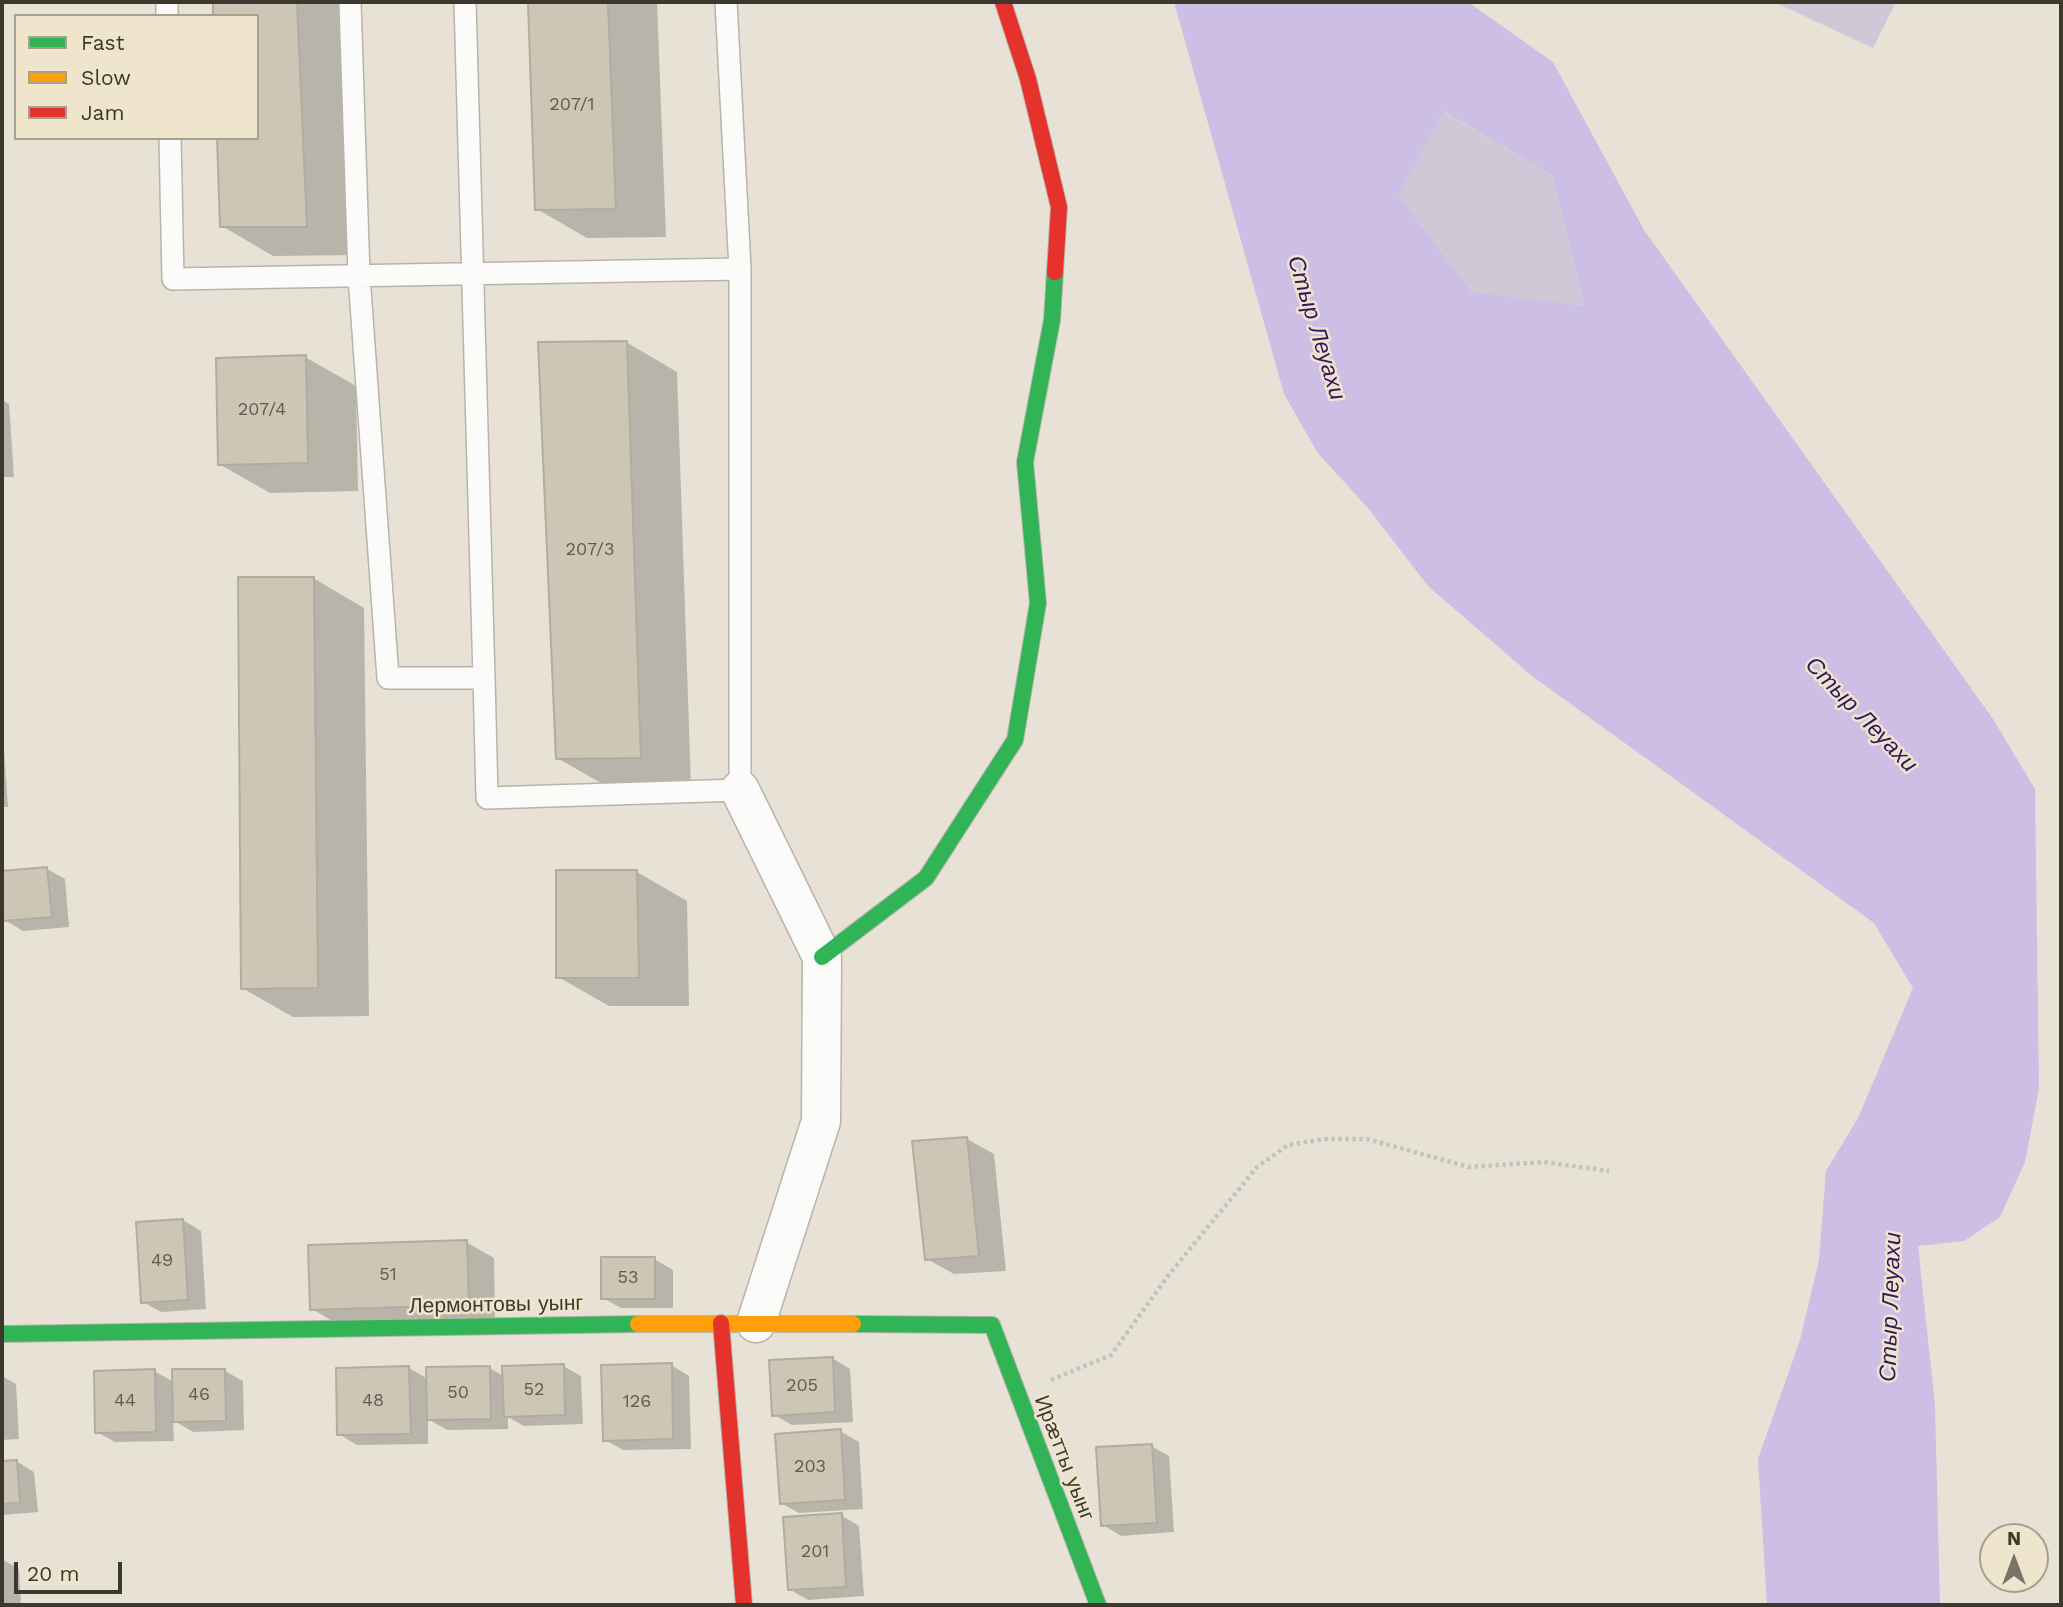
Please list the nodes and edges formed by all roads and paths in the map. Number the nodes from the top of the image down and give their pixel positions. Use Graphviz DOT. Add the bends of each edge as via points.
graph roads {
  1 [pos="350,2"];
  2 [pos="465,2"];
  3 [pos="726,2"];
  4 [pos="1003,2"];
  5 [pos="170,140"];
  6 [pos="740,269"];
  7 [pos="475,274"];
  8 [pos="359,276"];
  9 [pos="484,678"];
  10 [pos="740,790"];
  11 [pos="822,957"];
  12 [pos="1609,1171"];
  13 [pos="738,1323"];
  14 [pos="992,1325"];
  15 [pos="2,1334"];
  16 [pos="1017,1393"];
  17 [pos="744,1605"];
  18 [pos="1098,1605"];
  1 -- 8 [label="lane"];
  2 -- 7 [label="lane"];
  3 -- 6 [label="lane"];
  4 -- 11 [label="street" via="1028,79 1059,207 1052,320 1025,462 1038,603 1015,740 926,878"];
  5 -- 8 [label="lane" via="173,279"];
  6 -- 7 [label="lane"];
  6 -- 10 [label="lane"];
  7 -- 8 [label="lane"];
  7 -- 9 [label="lane"];
  8 -- 9 [label="lane" via="388,678"];
  9 -- 10 [label="lane" via="487,798"];
  10 -- 11 [label="street"];
  11 -- 13 [label="street" via="821,1121"];
  12 -- 16 [label="path" via="1544,1162 1469,1167 1367,1139 1288,1145 1257,1167 1167,1277 1111,1355"];
  13 -- 14 [label="street, Лермонтовы уынг"];
  13 -- 15 [label="street, Лермонтовы уынг"];
  13 -- 17 [label="street"];
  14 -- 16 [label="street, Ирæтты уынг"];
  16 -- 18 [label="street, Ирæтты уынг"];
}
